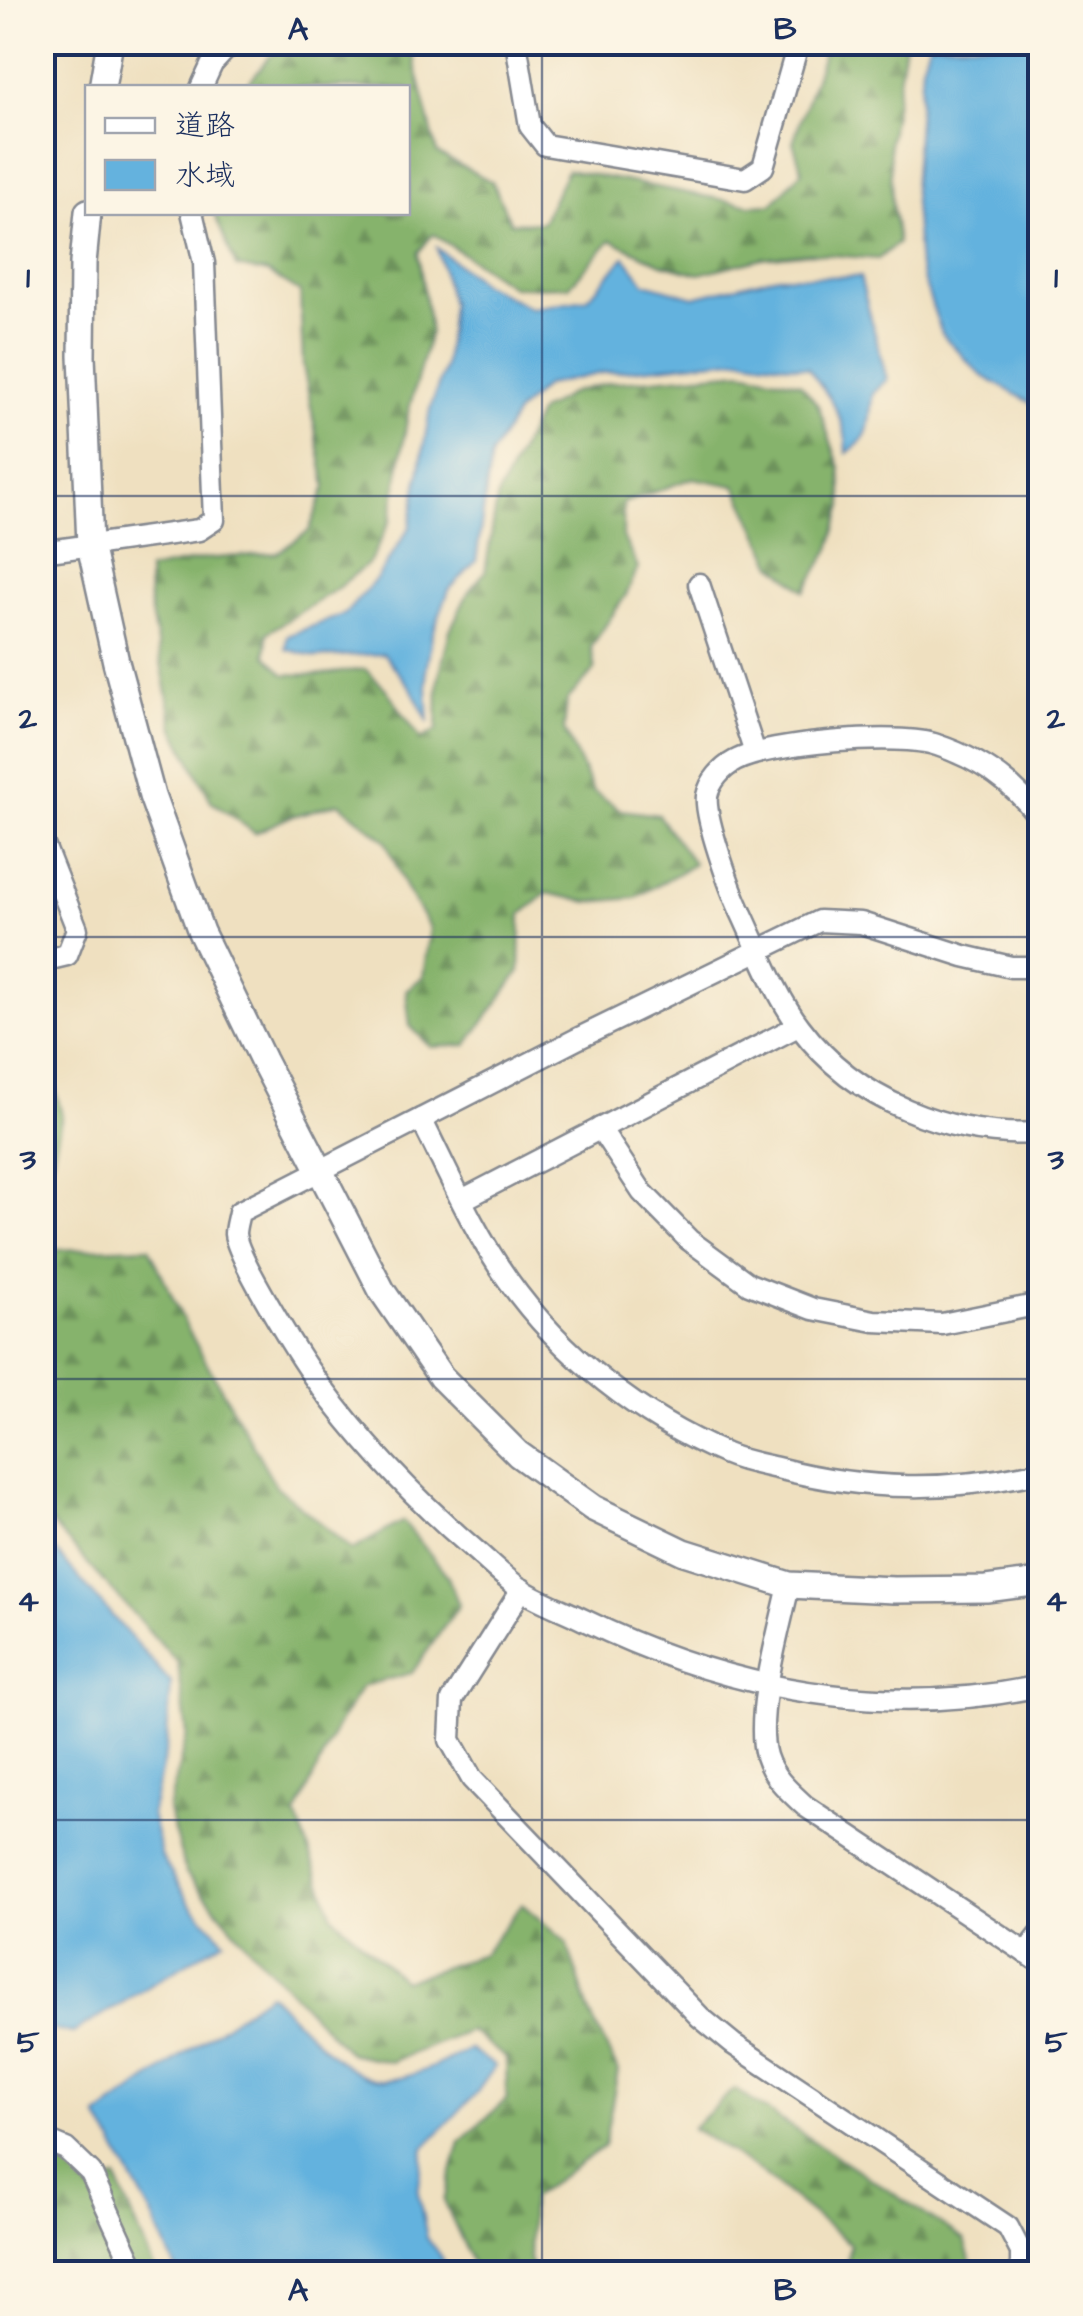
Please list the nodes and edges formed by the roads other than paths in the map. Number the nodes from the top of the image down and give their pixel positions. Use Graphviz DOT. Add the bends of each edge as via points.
graph roads {
  1 [pos="110,42"];
  2 [pos="232,42"];
  3 [pos="516,42"];
  4 [pos="792,42"];
  5 [pos="103,85"];
  6 [pos="202,85"];
  7 [pos="88,215"];
  8 [pos="193,215"];
  9 [pos="90,545"];
  10 [pos="42,552"];
  11 [pos="699,584"];
  12 [pos="756,752"];
  13 [pos="1040,818"];
  14 [pos="42,840"];
  15 [pos="758,948"];
  16 [pos="42,961"];
  17 [pos="1040,968"];
  18 [pos="798,1026"];
  19 [pos="422,1119"];
  20 [pos="600,1128"];
  21 [pos="1040,1133"];
  22 [pos="319,1170"];
  23 [pos="462,1200"];
  24 [pos="1040,1304"];
  25 [pos="1040,1472"];
  26 [pos="1040,1582"];
  27 [pos="789,1585"];
  28 [pos="522,1589"];
  29 [pos="1040,1686"];
  30 [pos="768,1687"];
  31 [pos="1040,1936"];
  32 [pos="1034,1958"];
  33 [pos="42,2139"];
  34 [pos="138,2274"];
  35 [pos="1021,2274"];
  1 -- 5 [label="street"];
  2 -- 6 [label="street"];
  3 -- 4 [label="street" via="530,126 545,145 744,179 763,168 795,55"];
  7 -- 9 [label="street" via="82,356"];
  8 -- 9 [label="street" via="204,264 214,520 198,530"];
  9 -- 10 [label="street"];
  9 -- 22 [label="street" via="152,796 195,916"];
  11 -- 12 [label="street"];
  12 -- 13 [label="street" via="881,738 934,743 1023,794"];
  12 -- 15 [label="street" via="714,777 706,798 726,880"];
  14 -- 16 [label="street" via="78,929 68,955"];
  15 -- 17 [label="street" via="819,921 861,923 964,956"];
  15 -- 18 [label="street"];
  15 -- 19 [label="street"];
  18 -- 20 [label="street"];
  18 -- 21 [label="street" via="836,1067 882,1100 939,1121"];
  19 -- 22 [label="street"];
  19 -- 23 [label="street"];
  20 -- 23 [label="street"];
  20 -- 24 [label="street" via="642,1192 689,1240 749,1284 874,1321 942,1324"];
  22 -- 27 [label="street" via="382,1291 441,1377 518,1454 593,1508 684,1552"];
  22 -- 28 [label="street" via="238,1212 235,1236 304,1364 352,1430 436,1517"];
  23 -- 25 [label="street" via="508,1280 572,1354 644,1410 727,1455 812,1477 905,1488"];
  26 -- 27 [label="street" via="912,1590"];
  27 -- 30 [label="street"];
  28 -- 30 [label="street" via="637,1646"];
  28 -- 35 [label="street" via="452,1700 450,1740 472,1779 733,2044 1008,2227 1021,2252"];
  29 -- 30 [label="street" via="920,1700"];
  30 -- 32 [label="street" via="762,1734 780,1783 804,1806"];
  31 -- 32 [label="street"];
  33 -- 34 [label="street" via="66,2149 91,2173"];
}
